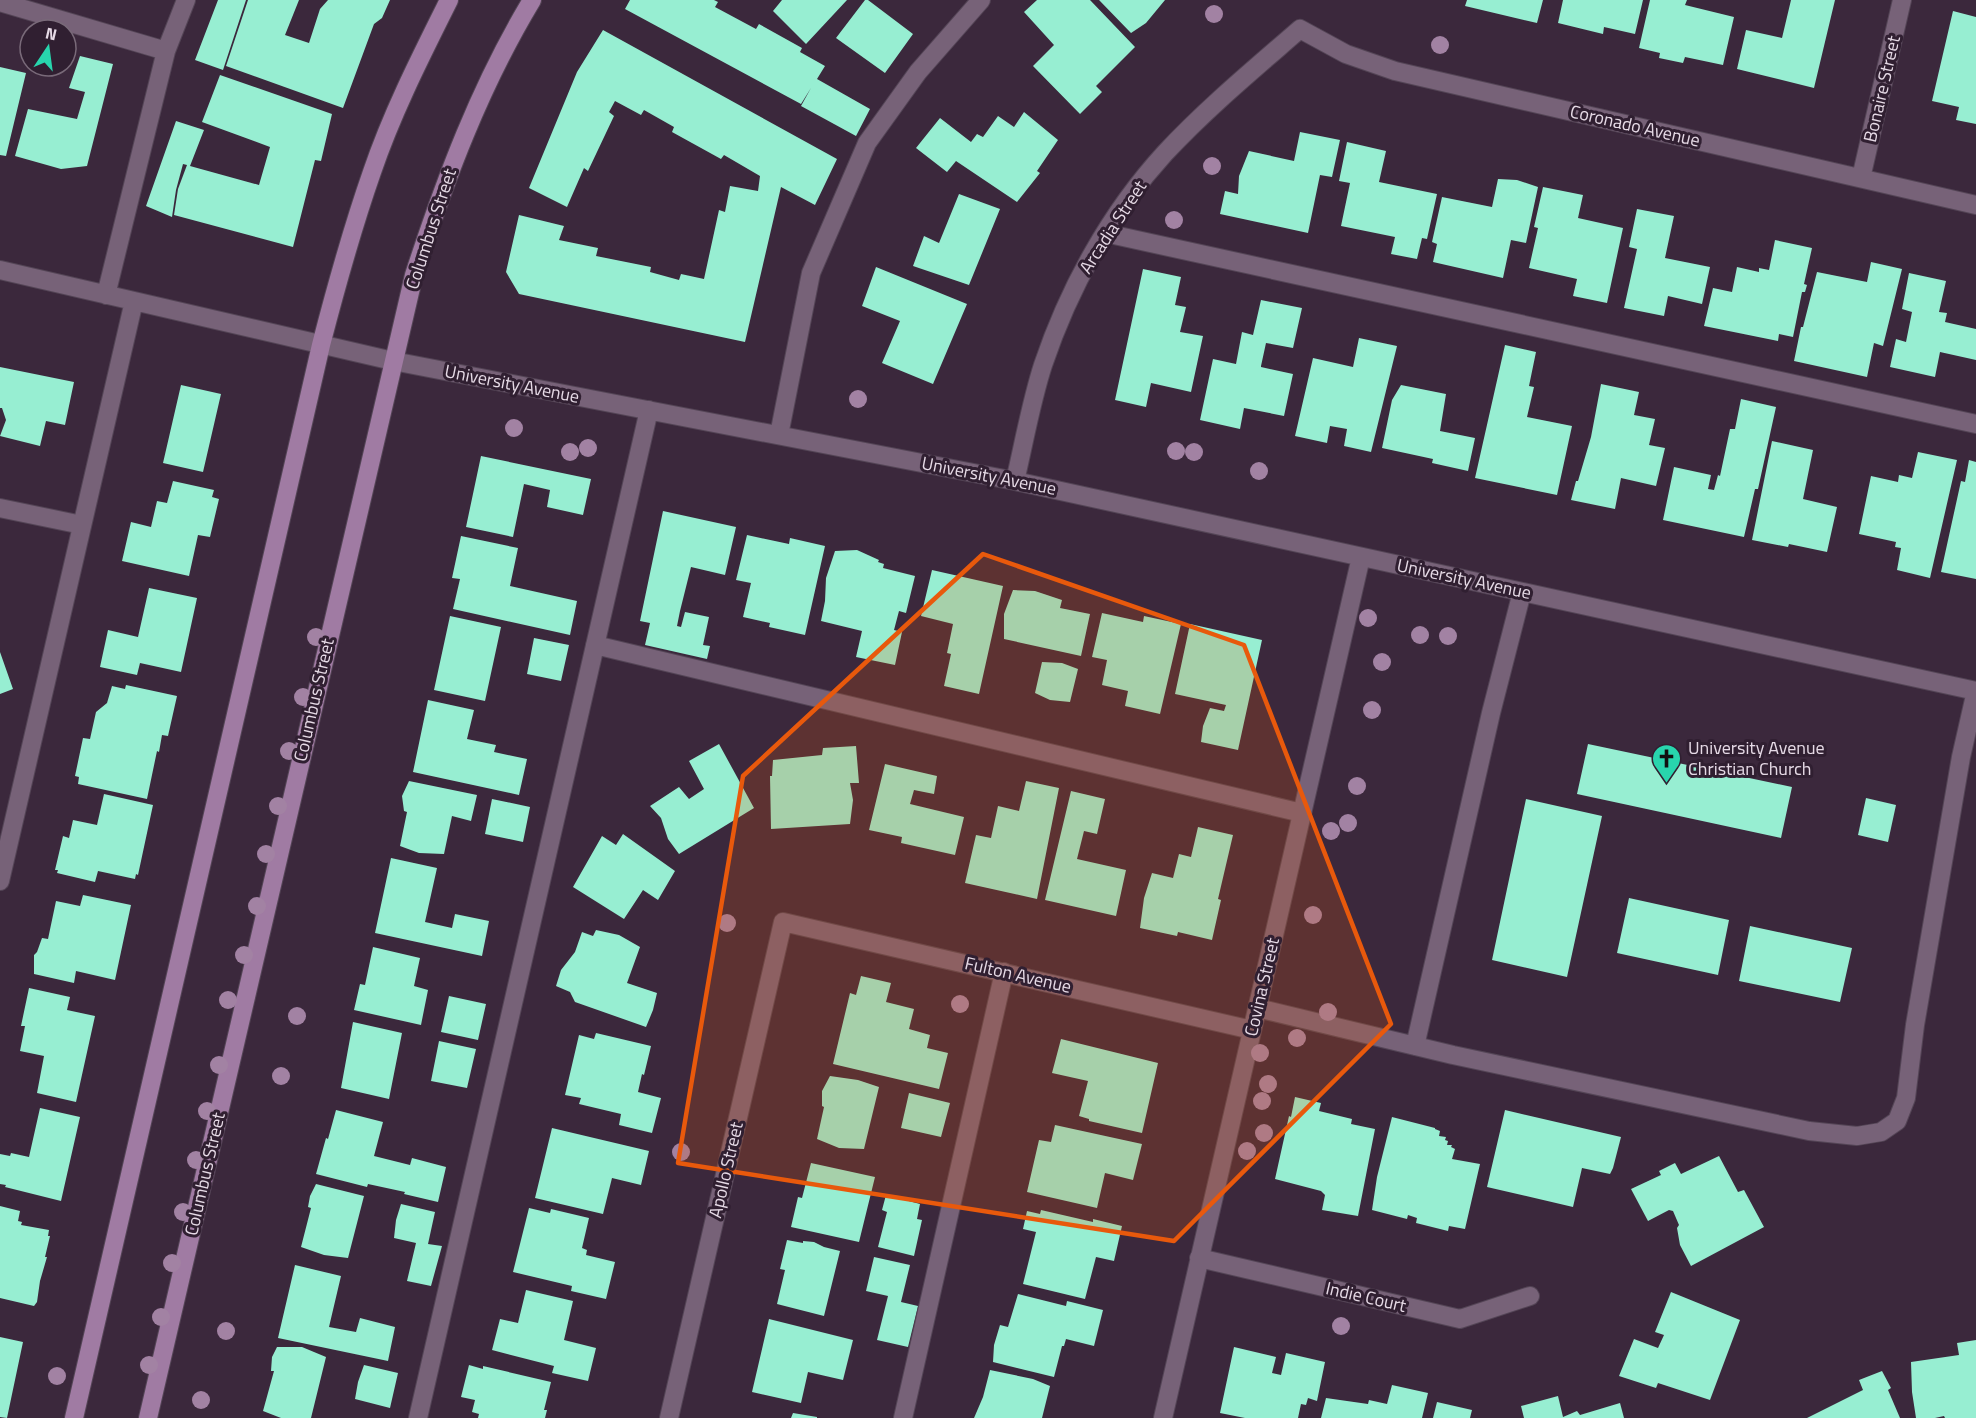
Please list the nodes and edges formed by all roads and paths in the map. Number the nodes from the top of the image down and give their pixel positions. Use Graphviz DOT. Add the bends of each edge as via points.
graph roads {
  1 [pos="186,0"];
  2 [pos="449,0"];
  3 [pos="532,0"];
  4 [pos="981,0"];
  5 [pos="1902,0"];
  6 [pos="0,2"];
  7 [pos="1300,29"];
  8 [pos="166,51"];
  9 [pos="1861,178"];
  10 [pos="1976,205"];
  11 [pos="1105,233"];
  12 [pos="0,270"];
  13 [pos="106,295"];
  14 [pos="134,301"];
  15 [pos="321,345"];
  16 [pos="393,361"];
  17 [pos="649,410"];
  18 [pos="1976,424"];
  19 [pos="779,435"];
  20 [pos="1015,481"];
  21 [pos="0,508"];
  22 [pos="82,525"];
  23 [pos="1361,557"];
  24 [pos="1522,592"];
  25 [pos="595,645"];
  26 [pos="1976,691"];
  27 [pos="1302,813"];
  28 [pos="0,881"];
  29 [pos="783,922"];
  30 [pos="1004,972"];
  31 [pos="1257,1008"];
  32 [pos="1252,1029"];
  33 [pos="1415,1046"];
  34 [pos="1199,1258"];
  35 [pos="1530,1296"];
  36 [pos="74,1418"];
  37 [pos="148,1418"];
  38 [pos="418,1418"];
  39 [pos="669,1418"];
  40 [pos="903,1418"];
  41 [pos="1163,1418"];
  1 -- 8 [label="street"];
  2 -- 15 [label="main road" via="405,88 372,171"];
  3 -- 16 [label="main road, Columbus Street" via="471,118 440,195 414,275"];
  4 -- 19 [label="street" via="918,72 867,142 811,273"];
  5 -- 9 [label="street, Bonaire Street"];
  6 -- 8 [label="street"];
  7 -- 9 [label="street, Coronado Avenue" via="1346,54 1395,70"];
  7 -- 11 [label="street, Arcadia Street" via="1165,154 1127,199"];
  8 -- 13 [label="street"];
  9 -- 10 [label="street, Coronado Avenue"];
  11 -- 18 [label="street"];
  11 -- 20 [label="street, Arcadia Street" via="1067,302 1042,367"];
  12 -- 13 [label="street, University Avenue"];
  13 -- 14 [label="street, University Avenue"];
  14 -- 15 [label="street, University Avenue"];
  14 -- 22 [label="street"];
  15 -- 16 [label="street, University Avenue"];
  15 -- 36 [label="main road"];
  16 -- 17 [label="street, University Avenue"];
  16 -- 37 [label="main road, Columbus Street"];
  17 -- 19 [label="street, University Avenue"];
  17 -- 25 [label="street"];
  19 -- 20 [label="street, University Avenue"];
  20 -- 23 [label="street, University Avenue"];
  21 -- 22 [label="street"];
  22 -- 28 [label="street"];
  23 -- 24 [label="street, University Avenue"];
  23 -- 27 [label="street, Covina Street"];
  24 -- 26 [label="street, University Avenue"];
  24 -- 33 [label="street"];
  25 -- 27 [label="street"];
  25 -- 38 [label="street"];
  26 -- 33 [label="street" via="1918,1002 1906,1098 1897,1121 1881,1132 1857,1136 1809,1131"];
  27 -- 31 [label="street, Covina Street"];
  29 -- 30 [label="street, Fulton Avenue"];
  29 -- 39 [label="street, Apollo Street"];
  30 -- 32 [label="street, Fulton Avenue"];
  30 -- 40 [label="street"];
  31 -- 32 [label="street, Covina Street"];
  31 -- 33 [label="street"];
  32 -- 34 [label="street, Covina Street"];
  34 -- 35 [label="street, Indie Court" via="1460,1319"];
  34 -- 41 [label="street, Covina Street"];
}
